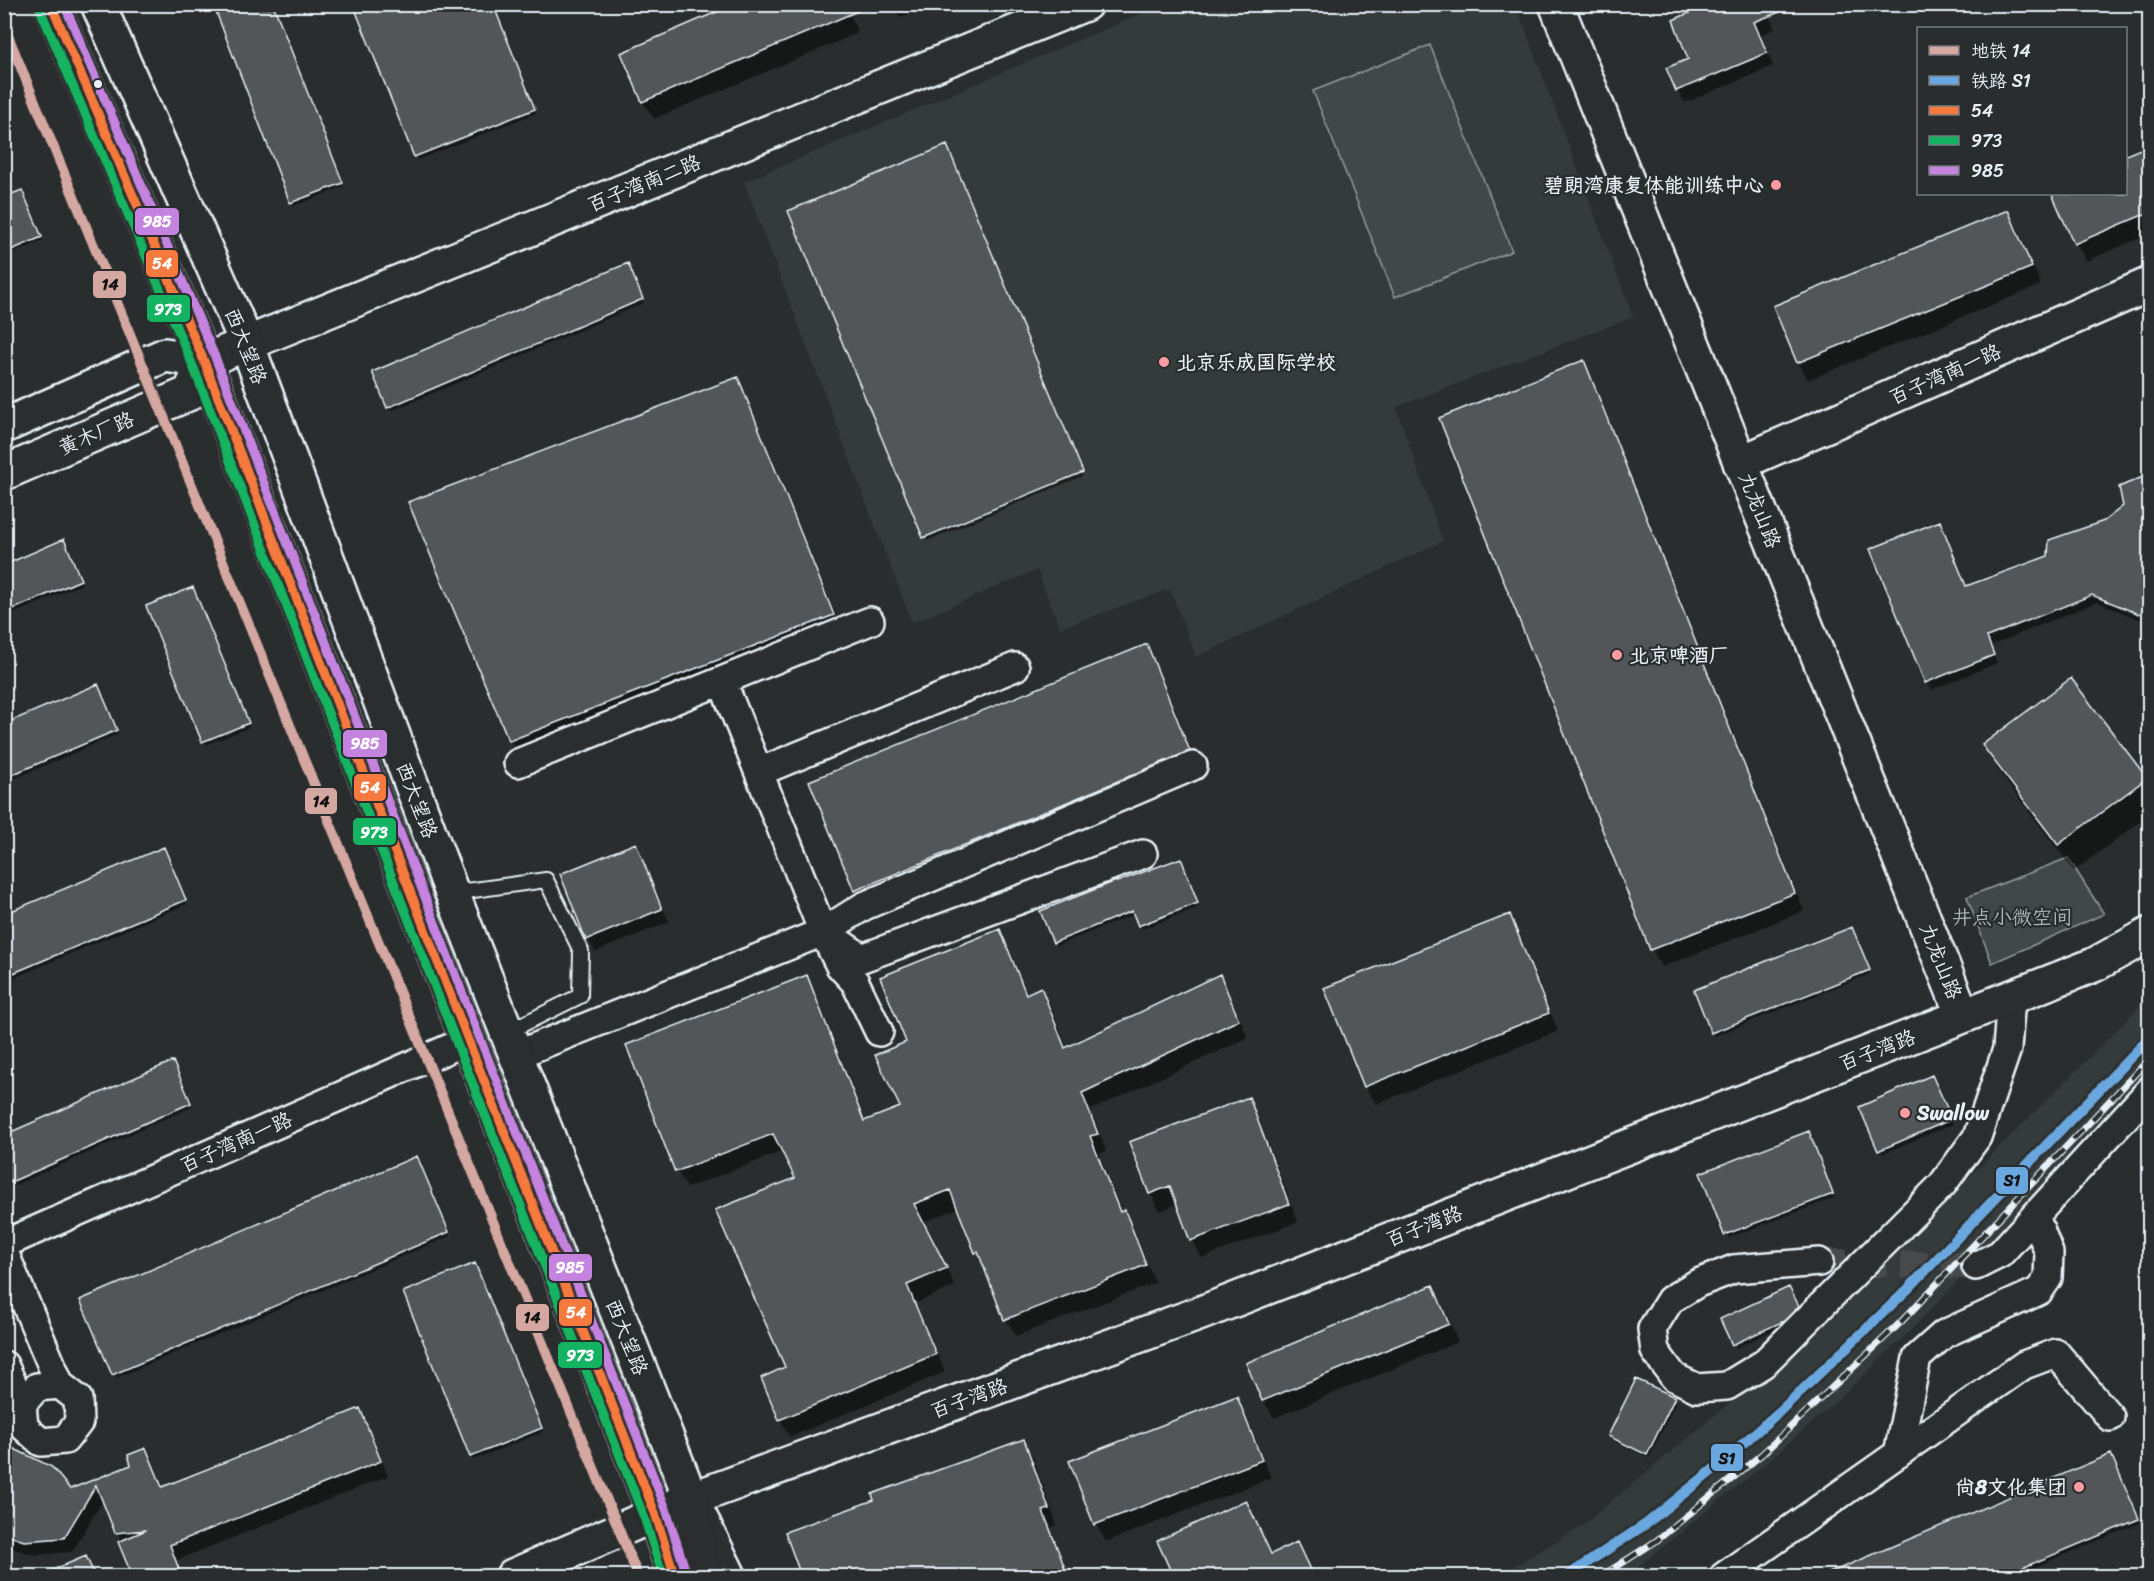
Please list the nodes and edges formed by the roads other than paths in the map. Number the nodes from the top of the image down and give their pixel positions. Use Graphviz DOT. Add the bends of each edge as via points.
graph roads {
  1 [pos="51,4"];
  2 [pos="98,4"];
  3 [pos="1085,4"];
  4 [pos="1556,4"];
  5 [pos="2150,284"];
  6 [pos="247,344"];
  7 [pos="204,362"];
  8 [pos="4,426"];
  9 [pos="1740,463"];
  10 [pos="4,473"];
  11 [pos="870,621"];
  12 [pos="1015,667"];
  13 [pos="722,681"];
  14 [pos="518,763"];
  15 [pos="1192,766"];
  16 [pos="759,772"];
  17 [pos="1143,854"];
  18 [pos="452,893"];
  19 [pos="823,932"];
  20 [pos="2150,934"];
  21 [pos="2011,998"];
  22 [pos="1963,1016"];
  23 [pos="879,1032"];
  24 [pos="468,1040"];
  25 [pos="511,1044"];
  26 [pos="2150,1090"];
  27 [pos="2035,1215"];
  28 [pos="4,1244"];
  29 [pos="4,1252"];
  30 [pos="1819,1262"];
  31 [pos="1976,1266"];
  32 [pos="4,1365"];
  33 [pos="60,1385"];
  34 [pos="16,1408"];
  35 [pos="2110,1417"];
  36 [pos="1898,1454"];
  37 [pos="691,1499"];
  38 [pos="655,1513"];
  39 [pos="513,1576"];
  40 [pos="658,1576"];
  41 [pos="675,1576"];
  42 [pos="703,1576"];
  43 [pos="729,1576"];
  44 [pos="1724,1576"];
  1 -- 7 [label="street, 西大望路"];
  2 -- 6 [label="street, 西大望路"];
  3 -- 6 [label="street, 百子湾南二路"];
  4 -- 9 [label="street, 九龙山路"];
  5 -- 9 [label="street, 百子湾南一路"];
  6 -- 7 [label="street, 百子湾南二路"];
  6 -- 18 [label="street, 西大望路"];
  7 -- 8 [label="street" via="165,355"];
  7 -- 10 [label="street, 黄木厂路" via="190,393"];
  7 -- 24 [label="street, 西大望路"];
  9 -- 22 [label="street, 九龙山路"];
  11 -- 13 [label="street"];
  12 -- 16 [label="street"];
  13 -- 14 [label="street"];
  13 -- 16 [label="street"];
  15 -- 19 [label="street" via="864,906"];
  16 -- 19 [label="street"];
  17 -- 19 [label="street" via="862,958"];
  18 -- 25 [label="street, 西大望路"];
  18 -- 25 [label="lane" via="546,880 581,951 580,996"];
  19 -- 23 [label="street" via="840,966 855,982"];
  19 -- 25 [label="street"];
  20 -- 21 [label="street, 百子湾路" via="2094,965"];
  21 -- 22 [label="street, 百子湾路"];
  21 -- 30 [label="street" via="2007,1049 1977,1137 1942,1185 1763,1364 1727,1386 1697,1388 1674,1377 1655,1352 1652,1329 1670,1300 1698,1283 1734,1269"];
  22 -- 37 [label="street, 百子湾路" via="1201,1313"];
  24 -- 28 [label="street, 百子湾南一路"];
  24 -- 38 [label="street, 西大望路"];
  25 -- 37 [label="street, 西大望路"];
  26 -- 27 [label="street"];
  27 -- 31 [label="street" via="2000,1254"];
  27 -- 36 [label="street" via="2049,1253 2048,1278 2039,1291 1944,1334 1917,1358"];
  29 -- 33 [label="street"];
  32 -- 34 [label="street"];
  33 -- 34 [label="street" via="37,1387"];
  33 -- 34 [label="street" via="78,1399 80,1422 64,1440 41,1442 24,1427"];
  35 -- 36 [label="street" via="2056,1353 2024,1365"];
  36 -- 44 [label="street"];
  37 -- 38 [label="street, 百子湾路"];
  37 -- 42 [label="street, 西大望路"];
  37 -- 43 [label="street, 西大望路"];
  38 -- 39 [label="street"];
  38 -- 40 [label="street, 西大望路"];
  38 -- 41 [label="street, 西大望路"];
}
